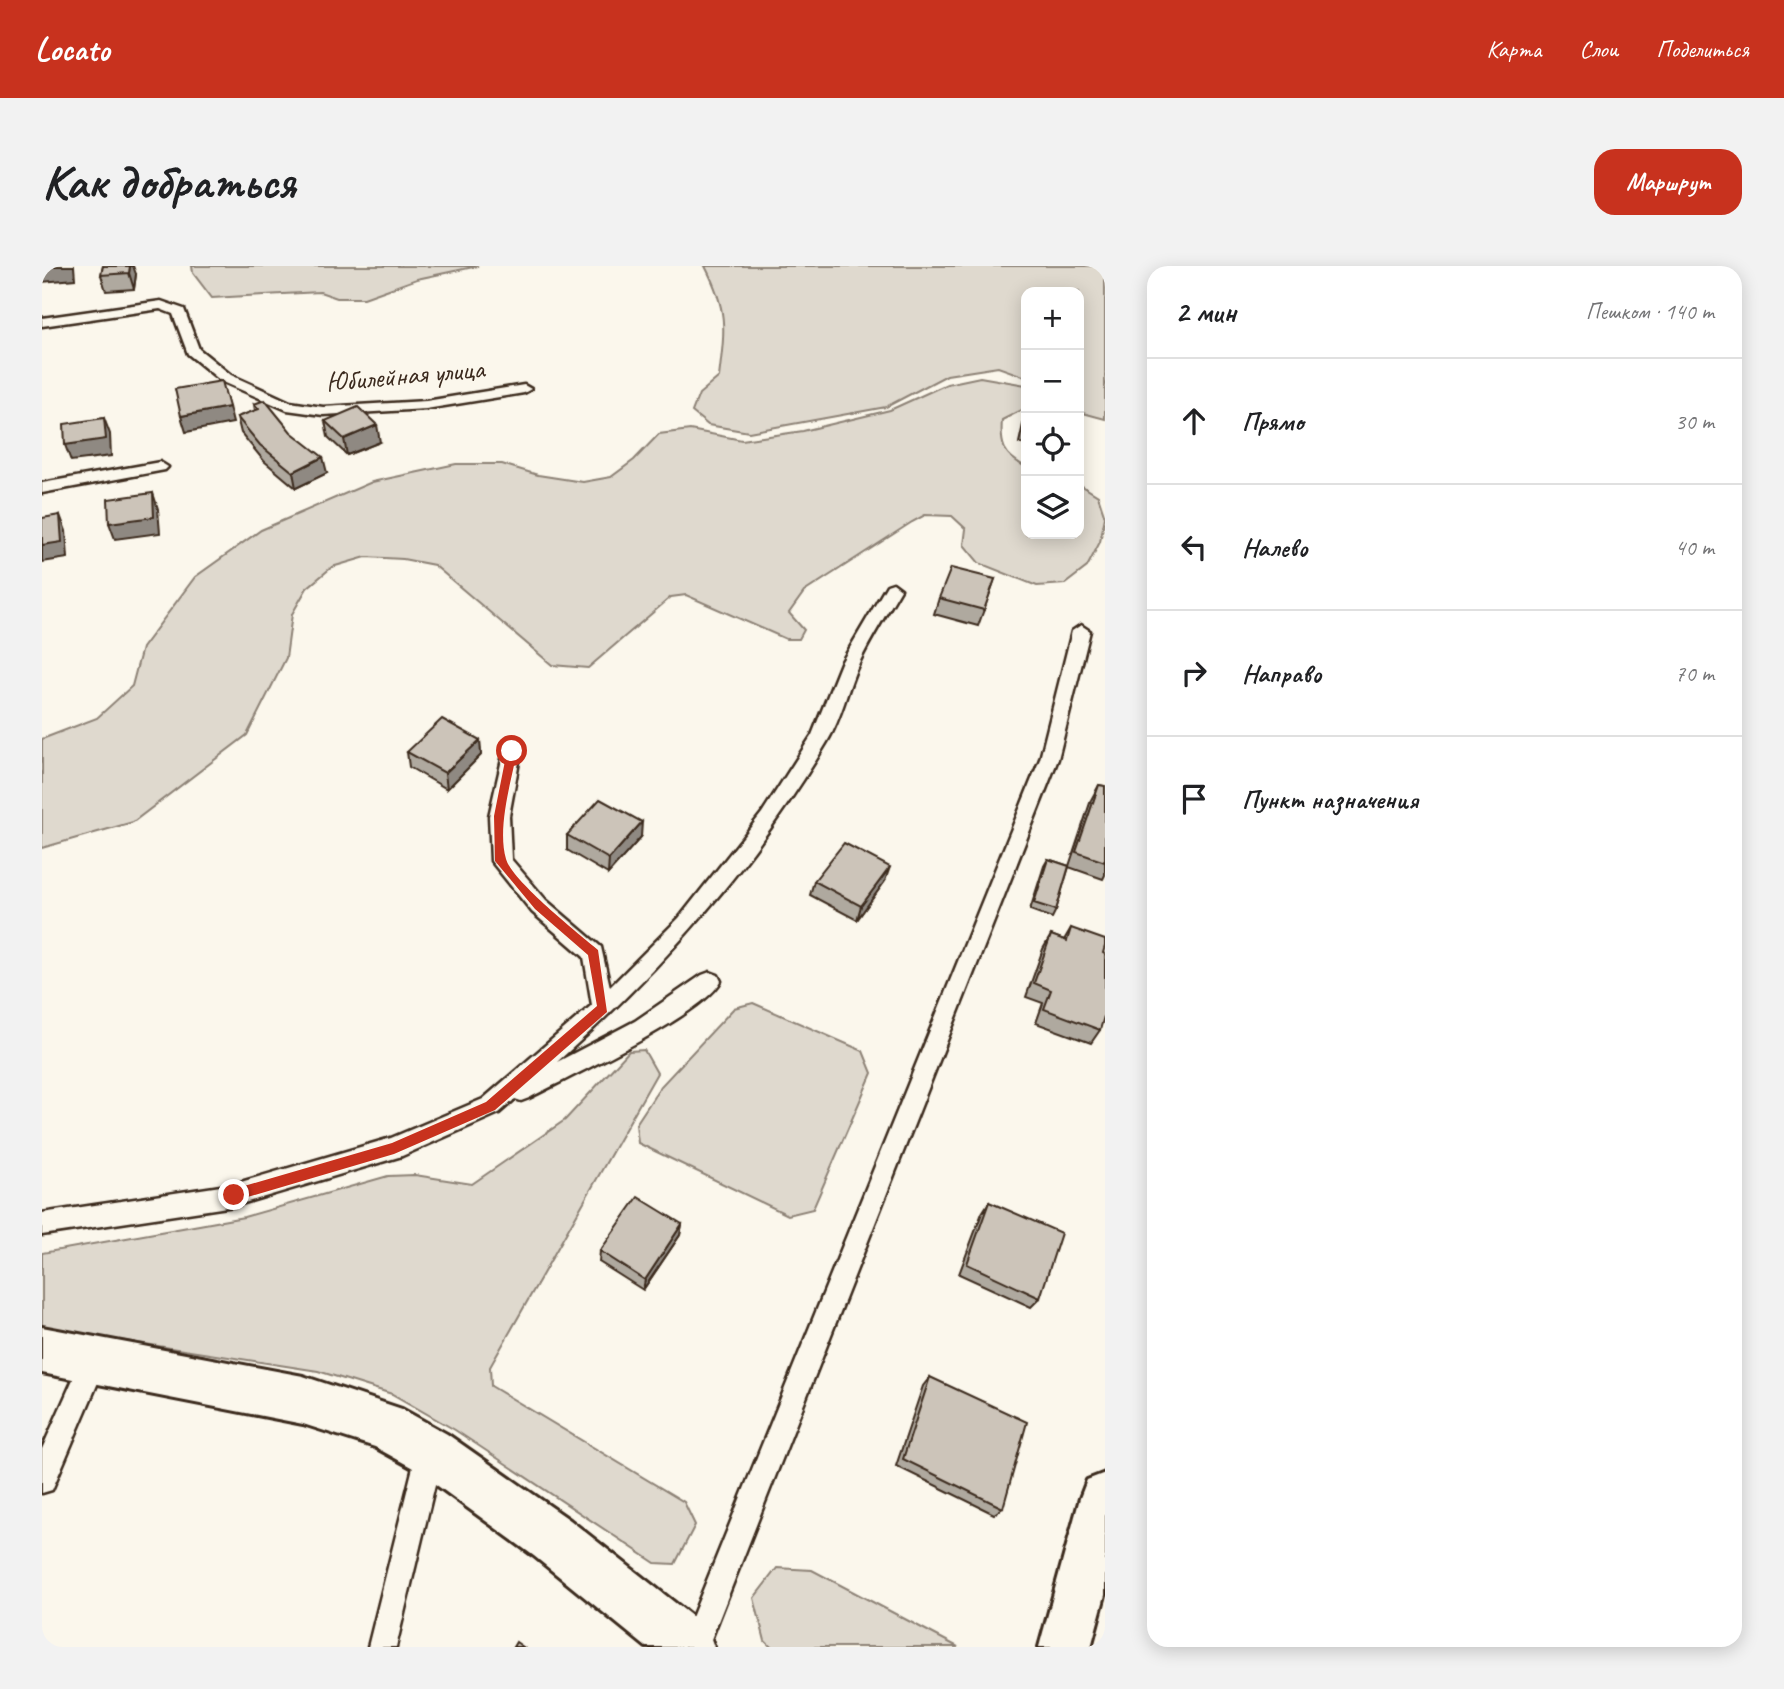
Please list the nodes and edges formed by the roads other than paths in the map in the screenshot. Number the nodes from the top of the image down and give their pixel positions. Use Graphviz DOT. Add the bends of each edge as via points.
graph roads {
  1 [pos="42,323"];
  2 [pos="524,389"];
  3 [pos="160,467"];
  4 [pos="42,488"];
  5 [pos="892,589"];
  6 [pos="1082,631"];
  7 [pos="512,751"];
  8 [pos="710,981"];
  9 [pos="603,1008"];
  10 [pos="491,1106"];
  11 [pos="42,1224"];
  12 [pos="42,1350"];
  13 [pos="95,1359"];
  14 [pos="430,1451"];
  15 [pos="42,1480"];
  16 [pos="1105,1498"];
  17 [pos="382,1647"];
  18 [pos="688,1647"];
  19 [pos="694,1647"];
  20 [pos="1065,1647"];
  1 -- 2 [label="lane, Юбилейная улица" via="161,305 179,312 193,351 226,378 287,405 323,411 426,405"];
  3 -- 4 [label="lane"];
  5 -- 9 [label="lane" via="850,663 821,737 769,818 686,924"];
  6 -- 19 [label="lane" via="1049,759"];
  7 -- 9 [label="lane" via="499,816 501,861 539,906 594,953"];
  8 -- 10 [label="lane" via="686,1001 620,1040"];
  9 -- 10 [label="lane"];
  10 -- 11 [label="lane" via="394,1148 234,1195"];
  12 -- 13 [label="street"];
  13 -- 14 [label="street" via="303,1400 385,1426"];
  13 -- 15 [label="lane"];
  14 -- 17 [label="lane"];
  14 -- 18 [label="street" via="551,1538"];
  16 -- 20 [label="street"];
}
